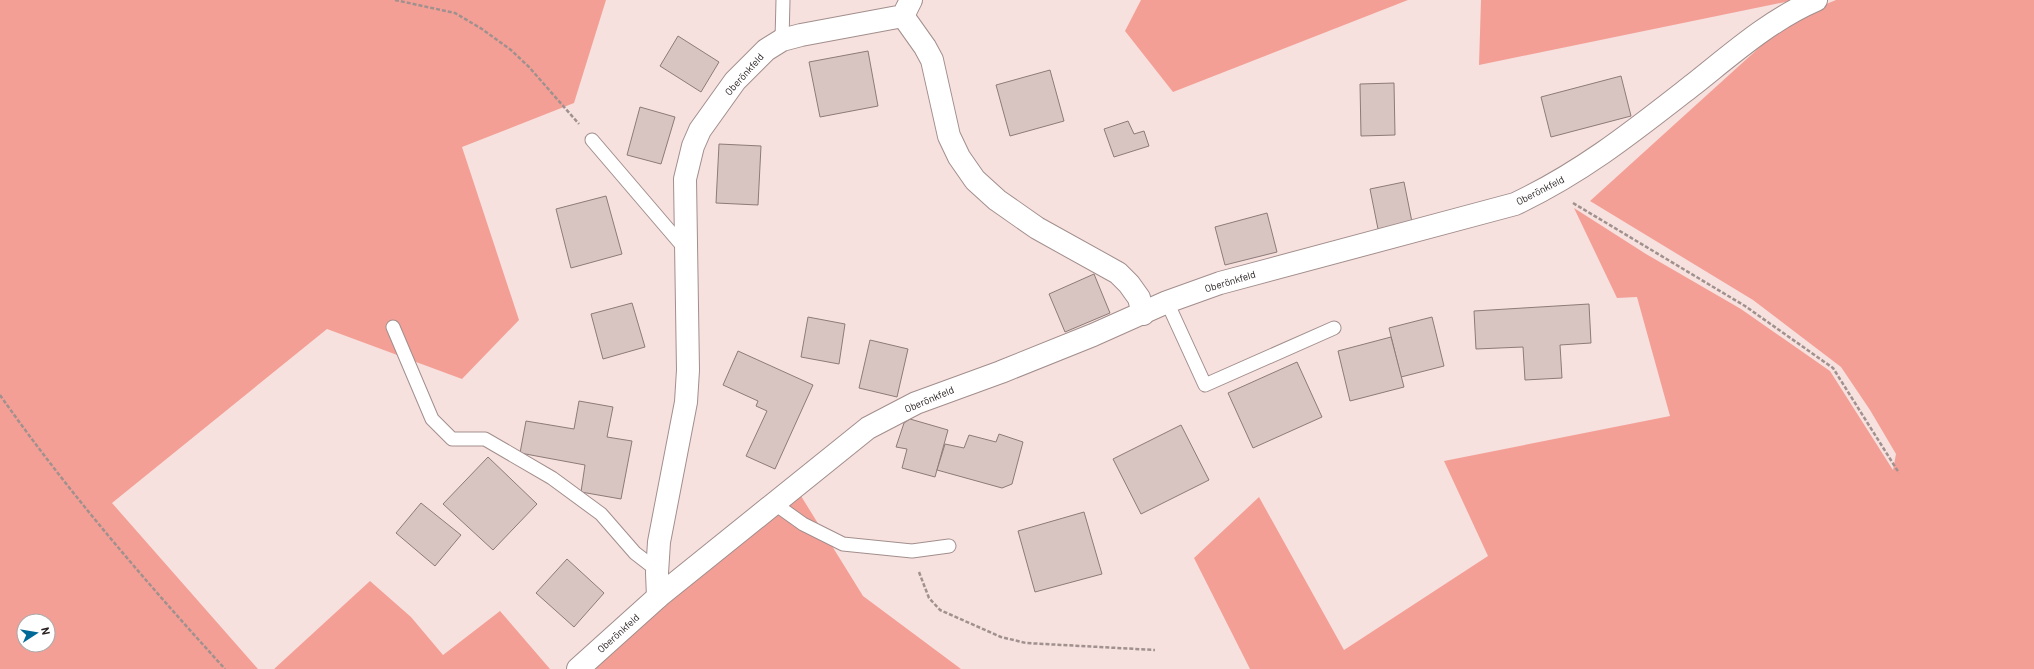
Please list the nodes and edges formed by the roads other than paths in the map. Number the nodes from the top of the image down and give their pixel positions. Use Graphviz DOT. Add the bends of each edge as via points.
graph roads {
  1 [pos="783,0"];
  2 [pos="1816,0"];
  3 [pos="907,8"];
  4 [pos="782,40"];
  5 [pos="592,140"];
  6 [pos="686,250"];
  7 [pos="1167,302"];
  8 [pos="1143,314"];
  9 [pos="393,327"];
  10 [pos="1334,328"];
  11 [pos="775,504"];
  12 [pos="949,546"];
  13 [pos="658,570"];
  14 [pos="658,597"];
  15 [pos="578,669"];
  1 -- 4 [label="lane"];
  2 -- 7 [label="street, Oberönkfeld" via="1765,27 1599,157 1549,188 1515,204 1220,283"];
  3 -- 4 [label="street, Oberönkfeld"];
  3 -- 8 [label="street" via="932,60 949,136 975,180 997,200 1037,228 1118,273 1139,298"];
  4 -- 6 [label="street, Oberönkfeld" via="766,50 735,81 700,130 693,146 685,179"];
  5 -- 6 [label="lane"];
  6 -- 13 [label="street, Oberönkfeld" via="686,402 660,542"];
  7 -- 8 [label="street, Oberönkfeld"];
  7 -- 10 [label="lane" via="1205,385"];
  8 -- 11 [label="street, Oberönkfeld" via="1001,372 948,390 868,428"];
  9 -- 13 [label="lane" via="432,419 452,439 485,439 552,478 601,514 635,553"];
  11 -- 12 [label="lane" via="803,524 843,544 912,551"];
  11 -- 14 [label="street, Oberönkfeld"];
  13 -- 14 [label="street, Oberönkfeld"];
  14 -- 15 [label="street, Oberönkfeld"];
}
